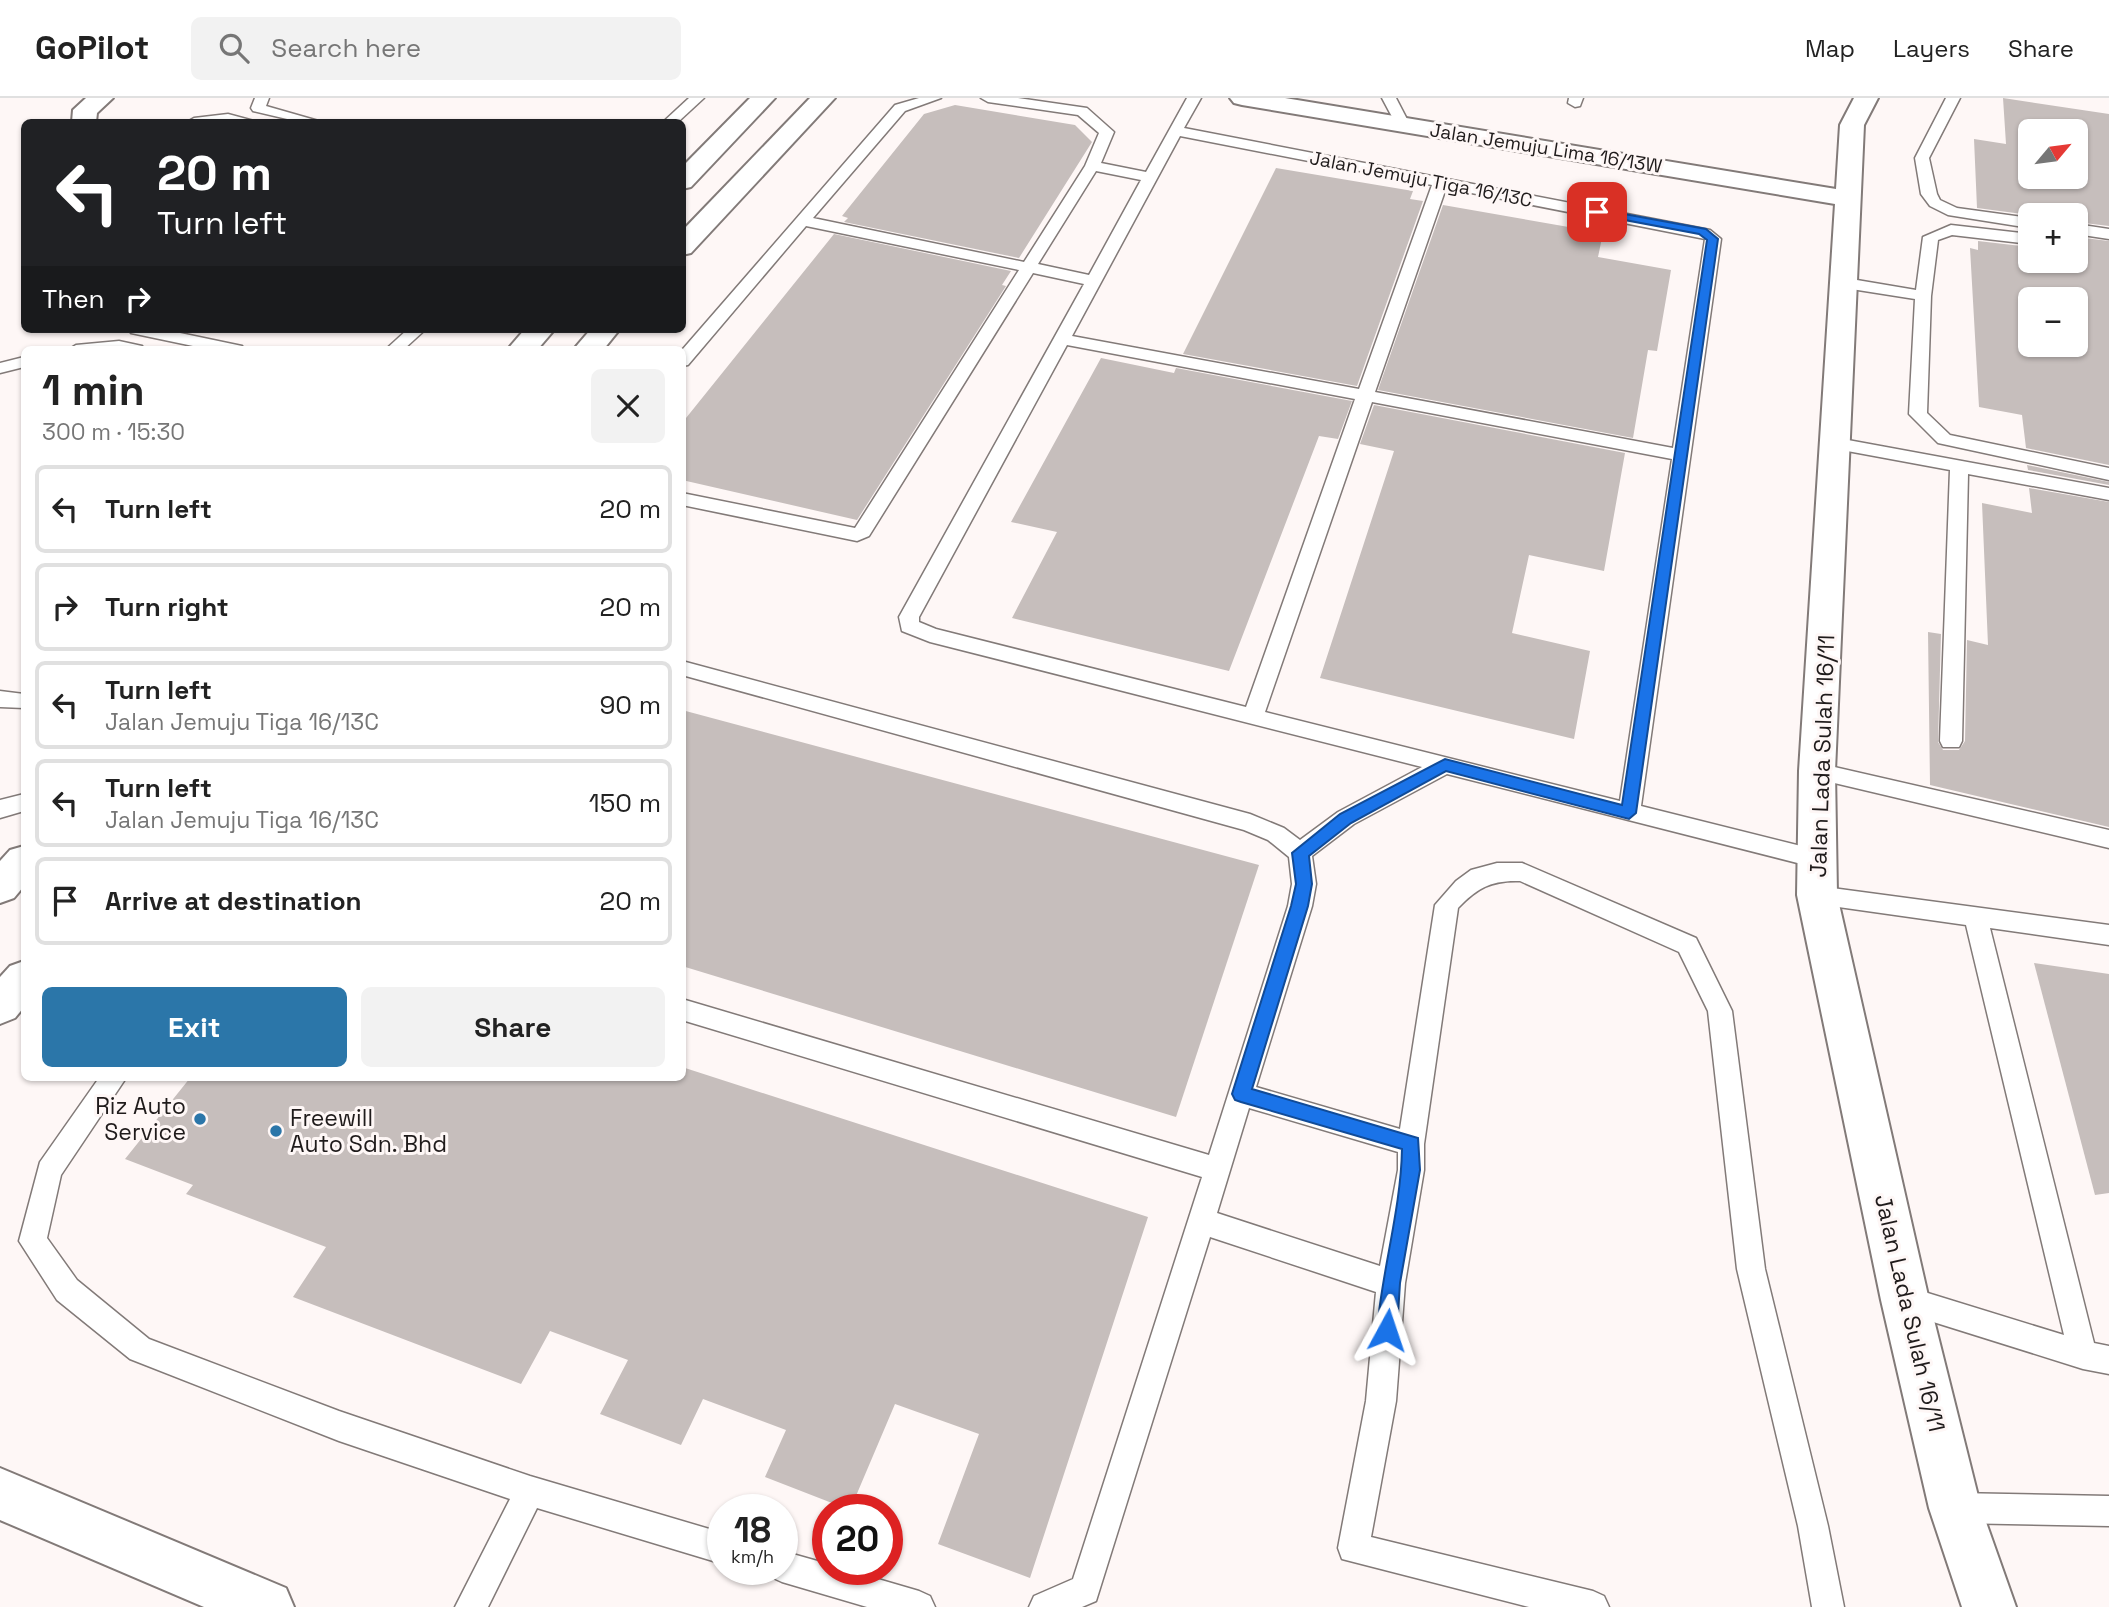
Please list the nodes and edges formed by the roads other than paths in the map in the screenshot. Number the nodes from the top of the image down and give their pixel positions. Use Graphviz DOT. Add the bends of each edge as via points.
graph roads {
  1 [pos="101,98"];
  2 [pos="262,98"];
  3 [pos="697,98"];
  4 [pos="763,98"];
  5 [pos="823,98"];
  6 [pos="934,98"];
  7 [pos="988,98"];
  8 [pos="1194,98"];
  9 [pos="1242,98"];
  10 [pos="1389,98"];
  11 [pos="1866,98"];
  12 [pos="1953,98"];
  13 [pos="84,119"];
  14 [pos="303,119"];
  15 [pos="673,119"];
  16 [pos="1403,125"];
  17 [pos="1176,131"];
  18 [pos="1092,166"];
  19 [pos="686,178"];
  20 [pos="1151,178"];
  21 [pos="1440,183"];
  22 [pos="1849,199"];
  23 [pos="804,221"];
  24 [pos="2018,221"];
  25 [pos="2088,231"];
  26 [pos="2109,234"];
  27 [pos="2018,238"];
  28 [pos="686,243"];
  29 [pos="1028,266"];
  30 [pos="1095,281"];
  31 [pos="1846,283"];
  32 [pos="1923,296"];
  33 [pos="156,333"];
  34 [pos="413,333"];
  35 [pos="537,333"];
  36 [pos="1063,339"];
  37 [pos="217,346"];
  38 [pos="398,346"];
  39 [pos="525,346"];
  40 [pos="686,356"];
  41 [pos="21,363"];
  42 [pos="0,368"];
  43 [pos="1365,396"];
  44 [pos="1837,444"];
  45 [pos="1679,455"];
  46 [pos="1959,466"];
  47 [pos="2109,474"];
  48 [pos="2109,494"];
  49 [pos="686,500"];
  50 [pos="686,669"];
  51 [pos="0,699"];
  52 [pos="21,701"];
  53 [pos="1253,716"];
  54 [pos="1951,741"];
  55 [pos="1445,765"];
  56 [pos="1817,771"];
  57 [pos="21,804"];
  58 [pos="0,809"];
  59 [pos="1629,813"];
  60 [pos="2109,839"];
  61 [pos="1300,853"];
  62 [pos="21,864"];
  63 [pos="1817,877"];
  64 [pos="0,887"];
  65 [pos="1976,918"];
  66 [pos="2109,935"];
  67 [pos="21,982"];
  68 [pos="0,1006"];
  69 [pos="686,1010"];
  70 [pos="111,1081"];
  71 [pos="1241,1094"];
  72 [pos="1411,1144"];
  73 [pos="1218,1170"];
  74 [pos="1201,1221"];
  75 [pos="1391,1283"];
  76 [pos="1905,1300"];
  77 [pos="2096,1357"];
  78 [pos="530,1492"];
  79 [pos="0,1494"];
  80 [pos="1955,1508"];
  81 [pos="2109,1511"];
  82 [pos="707,1544"];
  83 [pos="798,1571"];
  84 [pos="267,1607"];
  85 [pos="471,1607"];
  86 [pos="919,1607"];
  87 [pos="1045,1607"];
  88 [pos="1593,1607"];
  89 [pos="1828,1607"];
  90 [pos="1989,1607"];
  1 -- 13 [label="street" via="85,110"];
  2 -- 14 [label="lane" via="258,108"];
  3 -- 15 [label="lane"];
  4 -- 19 [label="street"];
  5 -- 28 [label="street"];
  6 -- 23 [label="lane" via="900,108"];
  7 -- 18 [label="lane" via="1083,111 1107,132"];
  8 -- 17 [label="lane"];
  9 -- 16 [label="street, Jalan Jemuju Lima 16/13W"];
  10 -- 16 [label="lane"];
  11 -- 22 [label="street, Jalan Lada Sulah 16/11" via="1852,125"];
  12 -- 24 [label="lane" via="1922,158 1929,194 1935,204 1953,212"];
  16 -- 22 [label="street, Jalan Jemuju Lima 16/13W"];
  17 -- 20 [label="lane"];
  17 -- 21 [label="lane, Jalan Jemuju Tiga 16/13C"];
  18 -- 20 [label="lane"];
  18 -- 29 [label="lane"];
  20 -- 30 [label="lane"];
  21 -- 43 [label="lane"];
  21 -- 45 [label="lane, Jalan Jemuju Tiga 16/13C" via="1710,235 1713,239"];
  22 -- 31 [label="street, Jalan Lada Sulah 16/11"];
  23 -- 29 [label="lane"];
  23 -- 40 [label="lane"];
  25 -- 26 [label="lane"];
  27 -- 32 [label="lane" via="1951,230 1931,237"];
  29 -- 30 [label="lane"];
  29 -- 49 [label="lane" via="860,533"];
  30 -- 36 [label="lane"];
  31 -- 32 [label="lane"];
  31 -- 44 [label="street, Jalan Lada Sulah 16/11"];
  32 -- 47 [label="lane" via="1917,414 1944,439"];
  33 -- 37 [label="lane"];
  34 -- 38 [label="lane"];
  35 -- 39 [label="street"];
  36 -- 43 [label="lane"];
  36 -- 53 [label="lane" via="909,617 909,626"];
  41 -- 42 [label="lane"];
  43 -- 45 [label="lane"];
  43 -- 53 [label="lane"];
  44 -- 46 [label="lane"];
  44 -- 56 [label="street, Jalan Lada Sulah 16/11"];
  45 -- 59 [label="lane, Jalan Jemuju Tiga 16/13C"];
  46 -- 48 [label="lane"];
  46 -- 54 [label="lane"];
  50 -- 61 [label="lane" via="1250,823 1276,834"];
  51 -- 52 [label="lane"];
  53 -- 55 [label="lane"];
  55 -- 59 [label="lane"];
  55 -- 61 [label="lane" via="1346,818"];
  56 -- 60 [label="lane"];
  56 -- 63 [label="street, Jalan Lada Sulah 16/11"];
  57 -- 58 [label="lane"];
  59 -- 63 [label="lane"];
  61 -- 71 [label="lane" via="1304,884 1300,906"];
  62 -- 64 [label="street"];
  63 -- 65 [label="lane"];
  63 -- 76 [label="street, Jalan Lada Sulah 16/11"];
  65 -- 66 [label="lane"];
  65 -- 77 [label="lane"];
  67 -- 68 [label="street"];
  69 -- 73 [label="lane"];
  70 -- 78 [label="lane" via="49,1171 33,1241 67,1290 140,1349 339,1426"];
  71 -- 72 [label="lane"];
  71 -- 73 [label="lane"];
  72 -- 75 [label="lane" via="1411,1170"];
  72 -- 89 [label="lane" via="1447,905 1469,881 1493,871 1522,872 1688,945 1720,1011 1751,1269"];
  73 -- 74 [label="lane"];
  74 -- 75 [label="lane"];
  74 -- 87 [label="lane" via="1085,1590"];
  75 -- 88 [label="lane" via="1381,1401 1353,1548"];
  76 -- 77 [label="lane"];
  76 -- 80 [label="street, Jalan Lada Sulah 16/11"];
  78 -- 82 [label="lane"];
  78 -- 85 [label="lane"];
  79 -- 84 [label="street"];
  80 -- 81 [label="lane"];
  80 -- 90 [label="street, Jalan Lada Sulah 16/11"];
  83 -- 86 [label="lane"];
}
